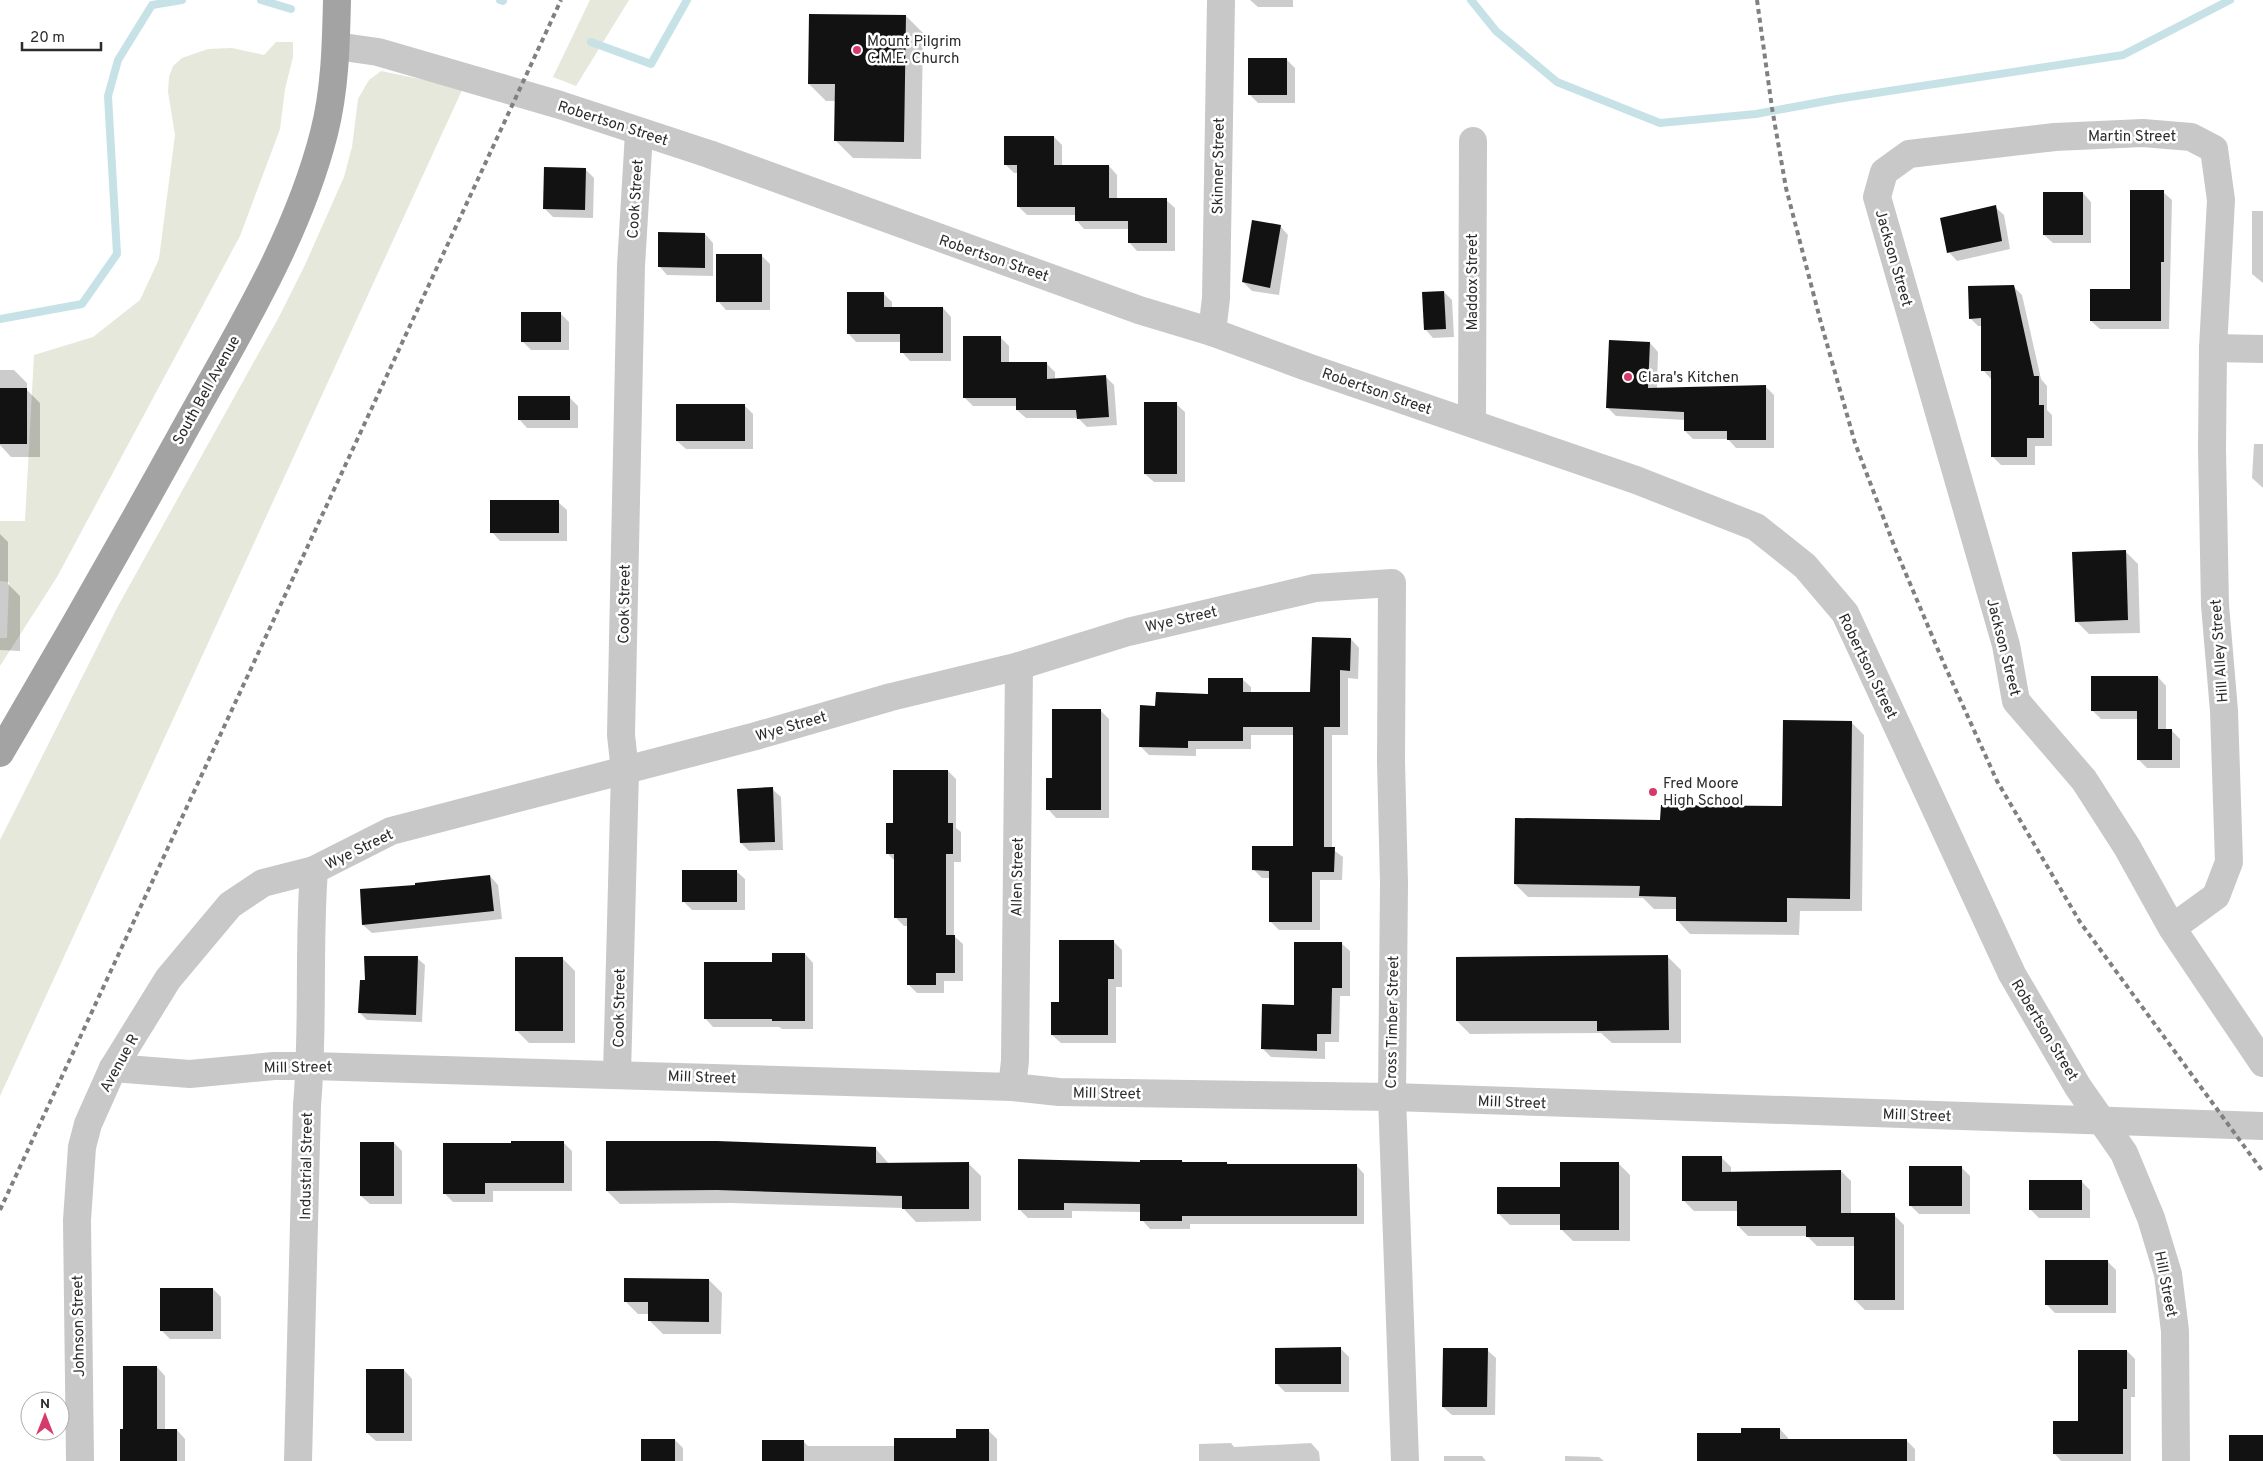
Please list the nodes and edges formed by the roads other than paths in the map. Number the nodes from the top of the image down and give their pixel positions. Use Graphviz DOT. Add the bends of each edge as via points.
graph roads {
  1 [pos="337,0"];
  2 [pos="1221,0"];
  3 [pos="336,46"];
  4 [pos="639,133"];
  5 [pos="1473,141"];
  6 [pos="1884,172"];
  7 [pos="1212,332"];
  8 [pos="2213,348"];
  9 [pos="2263,349"];
  10 [pos="1472,423"];
  11 [pos="1392,583"];
  12 [pos="1019,666"];
  13 [pos="0,753"];
  14 [pos="625,770"];
  15 [pos="314,870"];
  16 [pos="212,927"];
  17 [pos="2172,928"];
  18 [pos="2263,1063"];
  19 [pos="311,1066"];
  20 [pos="113,1068"];
  21 [pos="617,1074"];
  22 [pos="1012,1088"];
  23 [pos="1392,1097"];
  24 [pos="2102,1121"];
  25 [pos="2263,1126"];
  26 [pos="77,1220"];
  27 [pos="80,1461"];
  28 [pos="298,1461"];
  29 [pos="1405,1461"];
  30 [pos="2176,1461"];
  1 -- 3 [label="main road, South Bell Avenue"];
  2 -- 7 [label="street, Skinner Street" via="1216,298"];
  3 -- 4 [label="street, Robertson Street" via="378,52 560,105"];
  3 -- 13 [label="main road, South Bell Avenue" via="325,132 298,214 96,590"];
  4 -- 7 [label="street, Robertson Street" via="709,154 1139,310"];
  4 -- 14 [label="street, Cook Street" via="631,266 621,735"];
  5 -- 10 [label="street, Maddox Street"];
  6 -- 8 [label="street, Martin Street" via="1910,154 2056,137 2143,133 2190,137 2214,149 2221,200"];
  6 -- 17 [label="street, Jackson Street" via="1877,197 2006,645 2016,701 2084,780 2127,847"];
  7 -- 10 [label="street, Robertson Street"];
  8 -- 9 [label="street"];
  8 -- 17 [label="street, Hill Alley Street" via="2215,605 2224,711 2229,862 2216,896"];
  10 -- 24 [label="street, Robertson Street" via="1636,480 1756,527 1805,566 1845,613 2012,974 2078,1087"];
  11 -- 12 [label="street, Wye Street" via="1314,588 1128,632"];
  11 -- 23 [label="street, Cross Timber Street"];
  12 -- 14 [label="street, Wye Street" via="891,697"];
  12 -- 22 [label="street, Allen Street" via="1015,1061"];
  14 -- 15 [label="street, Wye Street" via="391,831"];
  14 -- 21 [label="street, Cook Street"];
  15 -- 16 [label="street, Wye Street" via="263,883 230,905"];
  15 -- 19 [label="street, Industrial Street"];
  16 -- 20 [label="street, Avenue R" via="168,979"];
  17 -- 18 [label="street, Jackson Street"];
  19 -- 20 [label="street, Mill Street" via="190,1074"];
  19 -- 21 [label="street, Mill Street"];
  19 -- 28 [label="street, Industrial Street" via="307,1105"];
  20 -- 26 [label="street, Avenue R" via="88,1124 82,1146"];
  21 -- 22 [label="street, Mill Street"];
  22 -- 23 [label="street, Mill Street" via="1069,1092"];
  23 -- 24 [label="street, Mill Street"];
  23 -- 29 [label="street, Cross Timber Street"];
  24 -- 25 [label="street, Mill Street"];
  24 -- 30 [label="street, Hill Street" via="2124,1154 2151,1218 2168,1274 2175,1332"];
  26 -- 27 [label="street, Johnson Street"];
}
